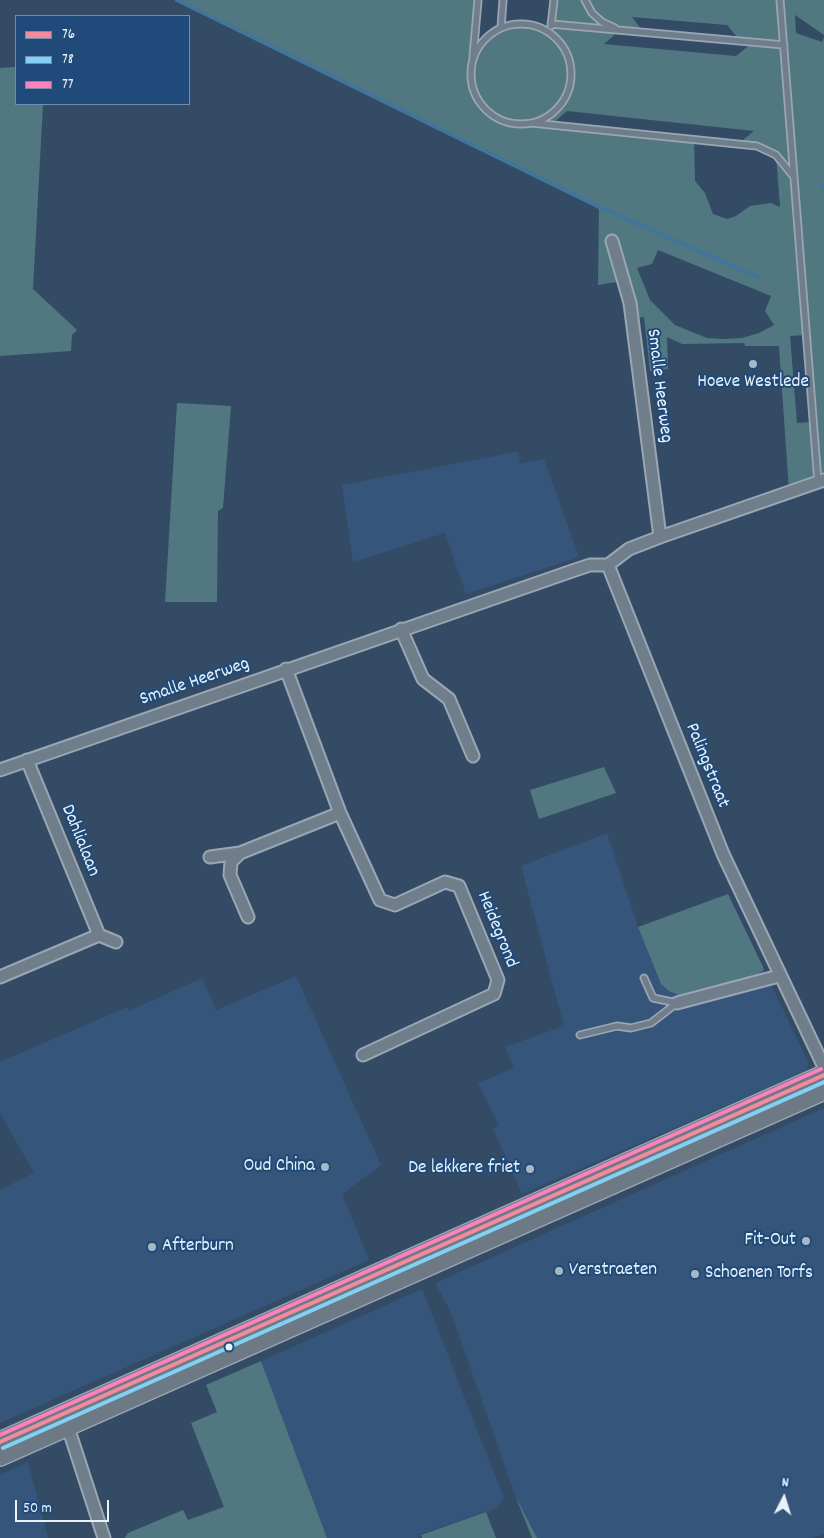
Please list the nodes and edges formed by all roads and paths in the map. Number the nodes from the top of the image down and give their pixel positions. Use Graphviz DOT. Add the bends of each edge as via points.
graph roads {
  1 [pos="478,0"];
  2 [pos="503,0"];
  3 [pos="554,0"];
  4 [pos="585,0"];
  5 [pos="780,0"];
  6 [pos="551,24"];
  7 [pos="500,28"];
  8 [pos="626,31"];
  9 [pos="550,33"];
  10 [pos="784,45"];
  11 [pos="471,69"];
  12 [pos="530,123"];
  13 [pos="794,177"];
  14 [pos="612,241"];
  15 [pos="821,481"];
  16 [pos="660,537"];
  17 [pos="608,565"];
  18 [pos="402,629"];
  19 [pos="286,669"];
  20 [pos="473,756"];
  21 [pos="28,760"];
  22 [pos="0,770"];
  23 [pos="340,813"];
  24 [pos="240,853"];
  25 [pos="210,857"];
  26 [pos="248,917"];
  27 [pos="99,935"];
  28 [pos="116,942"];
  29 [pos="779,976"];
  30 [pos="0,977"];
  31 [pos="644,978"];
  32 [pos="677,1003"];
  33 [pos="580,1035"];
  34 [pos="363,1055"];
  35 [pos="824,1067"];
  36 [pos="824,1074"];
  37 [pos="824,1090"];
  38 [pos="66,1420"];
  39 [pos="0,1442"];
  40 [pos="0,1456"];
  41 [pos="104,1538"];
  1 -- 11 [label="lane"];
  2 -- 7 [label="lane"];
  3 -- 6 [label="lane"];
  4 -- 8 [label="lane" via="602,22"];
  5 -- 10 [label="lane"];
  6 -- 8 [label="lane"];
  6 -- 9 [label="lane"];
  7 -- 9 [label="lane" via="526,24"];
  7 -- 11 [label="lane" via="480,45"];
  8 -- 10 [label="lane"];
  9 -- 12 [label="lane" via="567,53 570,85 562,103 553,112"];
  10 -- 13 [label="lane"];
  11 -- 12 [label="lane" via="476,94 483,105 504,120"];
  12 -- 13 [label="lane" via="756,146 776,155"];
  13 -- 15 [label="lane"];
  14 -- 16 [label="street, Smalle Heerweg" via="630,303"];
  15 -- 16 [label="street"];
  16 -- 17 [label="street" via="630,549"];
  17 -- 18 [label="street, Smalle Heerweg" via="590,565"];
  17 -- 29 [label="street, Palingstraat" via="722,854"];
  18 -- 19 [label="street, Smalle Heerweg"];
  18 -- 20 [label="street" via="423,679 450,699"];
  19 -- 21 [label="street, Smalle Heerweg"];
  19 -- 23 [label="street, Heidegrond"];
  21 -- 22 [label="street, Smalle Heerweg"];
  21 -- 27 [label="street, Dahlialaan"];
  23 -- 24 [label="street"];
  23 -- 34 [label="street, Heidegrond" via="380,900 395,905 445,882 459,886 498,980 494,994"];
  24 -- 25 [label="street"];
  24 -- 26 [label="street" via="231,862 230,875"];
  27 -- 28 [label="street"];
  27 -- 30 [label="street"];
  29 -- 32 [label="street"];
  29 -- 35 [label="street, Palingstraat"];
  31 -- 32 [label="lane" via="653,998"];
  32 -- 33 [label="lane" via="651,1022"];
  36 -- 38 [label="main road"];
  37 -- 38 [label="main road"];
  38 -- 39 [label="main road"];
  38 -- 40 [label="main road"];
  38 -- 41 [label="street"];
}
